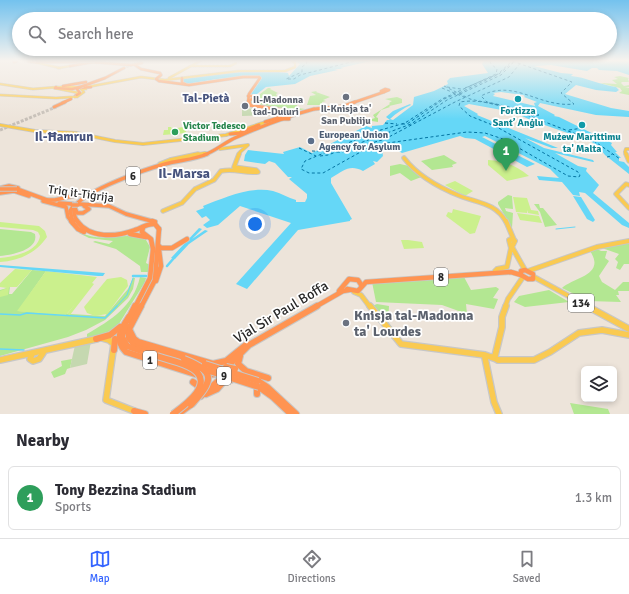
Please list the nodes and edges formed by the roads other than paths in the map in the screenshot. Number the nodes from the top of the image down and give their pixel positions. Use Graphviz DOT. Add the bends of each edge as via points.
graph roads {
  1 [pos="97,80"];
  2 [pos="98,80"];
  3 [pos="99,80"];
  4 [pos="121,80"];
  5 [pos="159,80"];
  6 [pos="159,80"];
  7 [pos="177,80"];
  8 [pos="182,80"];
  9 [pos="218,80"];
  10 [pos="220,80"];
  11 [pos="259,80"];
  12 [pos="259,80"];
  13 [pos="0,84"];
  14 [pos="100,85"];
  15 [pos="180,85"];
  16 [pos="187,85"];
  17 [pos="74,86"];
  18 [pos="55,87"];
  19 [pos="62,87"];
  20 [pos="80,87"];
  21 [pos="91,87"];
  22 [pos="388,89"];
  23 [pos="84,90"];
  24 [pos="61,91"];
  25 [pos="0,95"];
  26 [pos="253,95"];
  27 [pos="248,97"];
  28 [pos="73,98"];
  29 [pos="254,99"];
  30 [pos="252,106"];
  31 [pos="55,107"];
  32 [pos="270,109"];
  33 [pos="314,109"];
  34 [pos="285,110"];
  35 [pos="301,112"];
  36 [pos="289,117"];
  37 [pos="277,120"];
  38 [pos="263,123"];
  39 [pos="0,125"];
  40 [pos="255,129"];
  41 [pos="248,130"];
  42 [pos="238,134"];
  43 [pos="228,135"];
  44 [pos="244,147"];
  45 [pos="220,149"];
  46 [pos="628,149"];
  47 [pos="213,152"];
  48 [pos="205,153"];
  49 [pos="404,158"];
  50 [pos="629,161"];
  51 [pos="157,165"];
  52 [pos="627,185"];
  53 [pos="1,190"];
  54 [pos="91,192"];
  55 [pos="28,194"];
  56 [pos="86,196"];
  57 [pos="44,200"];
  58 [pos="77,204"];
  59 [pos="113,204"];
  60 [pos="629,207"];
  61 [pos="163,211"];
  62 [pos="73,223"];
  63 [pos="143,226"];
  64 [pos="159,230"];
  65 [pos="510,238"];
  66 [pos="187,239"];
  67 [pos="152,241"];
  68 [pos="629,241"];
  69 [pos="158,246"];
  70 [pos="512,255"];
  71 [pos="496,271"];
  72 [pos="526,274"];
  73 [pos="356,279"];
  74 [pos="349,289"];
  75 [pos="361,290"];
  76 [pos="131,314"];
  77 [pos="120,327"];
  78 [pos="129,329"];
  79 [pos="628,331"];
  80 [pos="96,339"];
  81 [pos="114,350"];
  82 [pos="242,352"];
  83 [pos="159,354"];
  84 [pos="486,358"];
  85 [pos="184,359"];
  86 [pos="0,360"];
  87 [pos="198,360"];
  88 [pos="205,364"];
  89 [pos="192,382"];
  90 [pos="258,387"];
  91 [pos="196,399"];
  92 [pos="191,405"];
  93 [pos="137,413"];
  94 [pos="179,413"];
  95 [pos="145,414"];
  96 [pos="173,414"];
  97 [pos="291,414"];
  98 [pos="296,414"];
  99 [pos="499,414"];
  1 -- 19 [label="highway"];
  2 -- 20 [label="highway"];
  3 -- 20 [label="highway"];
  4 -- 14 [label="main road"];
  5 -- 15 [label="highway"];
  6 -- 15 [label="main road"];
  7 -- 15 [label="main road"];
  8 -- 16 [label="highway"];
  9 -- 16 [label="highway"];
  10 -- 16 [label="highway"];
  11 -- 26 [label="highway" via="250,93"];
  12 -- 27 [label="highway"];
  13 -- 18 [label="main road" via="29,88"];
  14 -- 17 [label="main road"];
  14 -- 21 [label="main road"];
  14 -- 23 [label="main road" via="81,89"];
  15 -- 16 [label="highway"];
  17 -- 19 [label="main road"];
  17 -- 20 [label="highway" via="78,84"];
  18 -- 19 [label="highway"];
  18 -- 24 [label="main road"];
  19 -- 20 [label="highway"];
  19 -- 21 [label="main road"];
  19 -- 24 [label="highway"];
  20 -- 21 [label="highway"];
  20 -- 23 [label="highway"];
  20 -- 24 [label="highway"];
  20 -- 28 [label="highway" via="80,93"];
  22 -- 33 [label="highway" via="342,106"];
  23 -- 28 [label="main road"];
  24 -- 28 [label="main road" via="78,92"];
  25 -- 28 [label="main road"];
  26 -- 27 [label="highway"];
  26 -- 29 [label="highway" via="256,96"];
  27 -- 29 [label="highway"];
  27 -- 30 [label="highway" via="248,104"];
  28 -- 31 [label="highway"];
  29 -- 30 [label="highway" via="249,104"];
  30 -- 32 [label="highway"];
  30 -- 34 [label="highway"];
  32 -- 35 [label="highway"];
  32 -- 36 [label="highway" via="289,112"];
  33 -- 34 [label="highway"];
  33 -- 35 [label="highway" via="311,113"];
  34 -- 35 [label="highway"];
  35 -- 36 [label="highway, 6"];
  35 -- 37 [label="highway, 6"];
  36 -- 37 [label="highway"];
  36 -- 38 [label="highway, 6"];
  37 -- 38 [label="highway, 6"];
  37 -- 40 [label="highway, 6"];
  38 -- 41 [label="highway, 6"];
  38 -- 42 [label="highway, 6"];
  39 -- 43 [label="main road" via="35,131 76,133 143,144"];
  40 -- 41 [label="highway, 6"];
  40 -- 42 [label="highway, 6"];
  41 -- 42 [label="highway, 6"];
  41 -- 43 [label="highway, 6"];
  42 -- 43 [label="highway, 6"];
  42 -- 47 [label="highway, 6"];
  42 -- 51 [label="highway, 6" via="201,156"];
  44 -- 45 [label="main road"];
  44 -- 47 [label="main road" via="231,147"];
  44 -- 61 [label="main road" via="234,166 246,171 221,171 214,180 195,189 182,203"];
  46 -- 50 [label="main road" via="625,155"];
  47 -- 56 [label="highway, 6" via="158,166"];
  48 -- 51 [label="main road"];
  49 -- 65 [label="main road" via="418,171 458,196 496,208 510,228"];
  51 -- 54 [label="highway, 6"];
  52 -- 60 [label="main road" via="616,195"];
  53 -- 55 [label="highway"];
  53 -- 55 [label="highway, Triq it-Tiġrija, bridge" via="16,190"];
  53 -- 55 [label="highway" via="12,187 22,189"];
  54 -- 57 [label="highway"];
  54 -- 58 [label="highway, 6"];
  55 -- 57 [label="highway, Triq it-Tiġrija"];
  56 -- 58 [label="highway, 6"];
  56 -- 59 [label="highway" via="83,199 85,202"];
  57 -- 58 [label="highway, Triq it-Tiġrija"];
  57 -- 62 [label="highway" via="66,207 68,217"];
  58 -- 62 [label="highway" via="70,211"];
  58 -- 63 [label="highway" via="74,217 79,225 91,232 103,235 116,234 134,231"];
  58 -- 64 [label="highway, Triq it-Tiġrija" via="114,207 126,214 157,223"];
  62 -- 67 [label="highway" via="82,231 95,236 136,234"];
  63 -- 64 [label="highway" via="155,224"];
  63 -- 67 [label="highway" via="142,232 150,236"];
  64 -- 69 [label="highway"];
  65 -- 70 [label="main road"];
  65 -- 70 [label="main road" via="515,242"];
  66 -- 69 [label="highway" via="174,249"];
  67 -- 76 [label="highway, 1" via="150,278"];
  68 -- 72 [label="main road" via="597,247"];
  69 -- 78 [label="highway" via="162,257 158,277"];
  70 -- 71 [label="main road" via="508,267"];
  70 -- 72 [label="main road"];
  71 -- 72 [label="highway, 8"];
  71 -- 73 [label="highway, 8"];
  72 -- 75 [label="highway, 8" via="511,272 366,282"];
  72 -- 79 [label="main road, 134"];
  72 -- 84 [label="main road" via="508,299 495,356"];
  73 -- 74 [label="highway, 8" via="347,280"];
  73 -- 75 [label="highway"];
  74 -- 75 [label="highway, 8"];
  74 -- 82 [label="highway, Vjal Sir Paul Boffa" via="263,336"];
  74 -- 87 [label="highway, Vjal Sir Paul Boffa / 8" via="342,289 260,336 229,359 216,364"];
  75 -- 84 [label="main road" via="401,344"];
  76 -- 77 [label="highway"];
  76 -- 82 [label="highway, Vjal Sir Paul Boffa / 1" via="121,328 118,338 119,345 126,352 198,375 213,375 229,367"];
  76 -- 83 [label="highway, 1" via="122,334 124,343 134,350"];
  77 -- 80 [label="highway" via="110,335"];
  77 -- 81 [label="highway"];
  78 -- 83 [label="highway, 1" via="128,336 133,343"];
  78 -- 87 [label="highway, 1" via="138,342"];
  79 -- 84 [label="main road" via="618,333 602,330 579,333 534,360"];
  80 -- 81 [label="main road" via="109,340 114,344"];
  80 -- 86 [label="main road" via="50,349 42,352 36,361 31,361 29,355"];
  81 -- 93 [label="main road" via="106,400"];
  82 -- 88 [label="highway, bridge" via="238,360 240,367 268,378"];
  82 -- 92 [label="highway" via="227,373"];
  83 -- 85 [label="highway, 1"];
  83 -- 90 [label="highway, 9, bridge"];
  83 -- 96 [label="highway, 1, bridge" via="192,368 200,377 196,395"];
  84 -- 99 [label="main road" via="494,402"];
  85 -- 88 [label="highway, 9, bridge"];
  85 -- 91 [label="highway, 1, bridge" via="200,365 207,373 207,385"];
  88 -- 90 [label="highway, bridge"];
  89 -- 91 [label="highway" via="198,384 201,390"];
  90 -- 92 [label="highway, bridge" via="231,380 224,381 217,389"];
  90 -- 97 [label="highway"];
  90 -- 98 [label="highway" via="267,387"];
  91 -- 92 [label="highway, 1, bridge"];
  92 -- 94 [label="highway, 1"];
  93 -- 95 [label="highway"];
}
